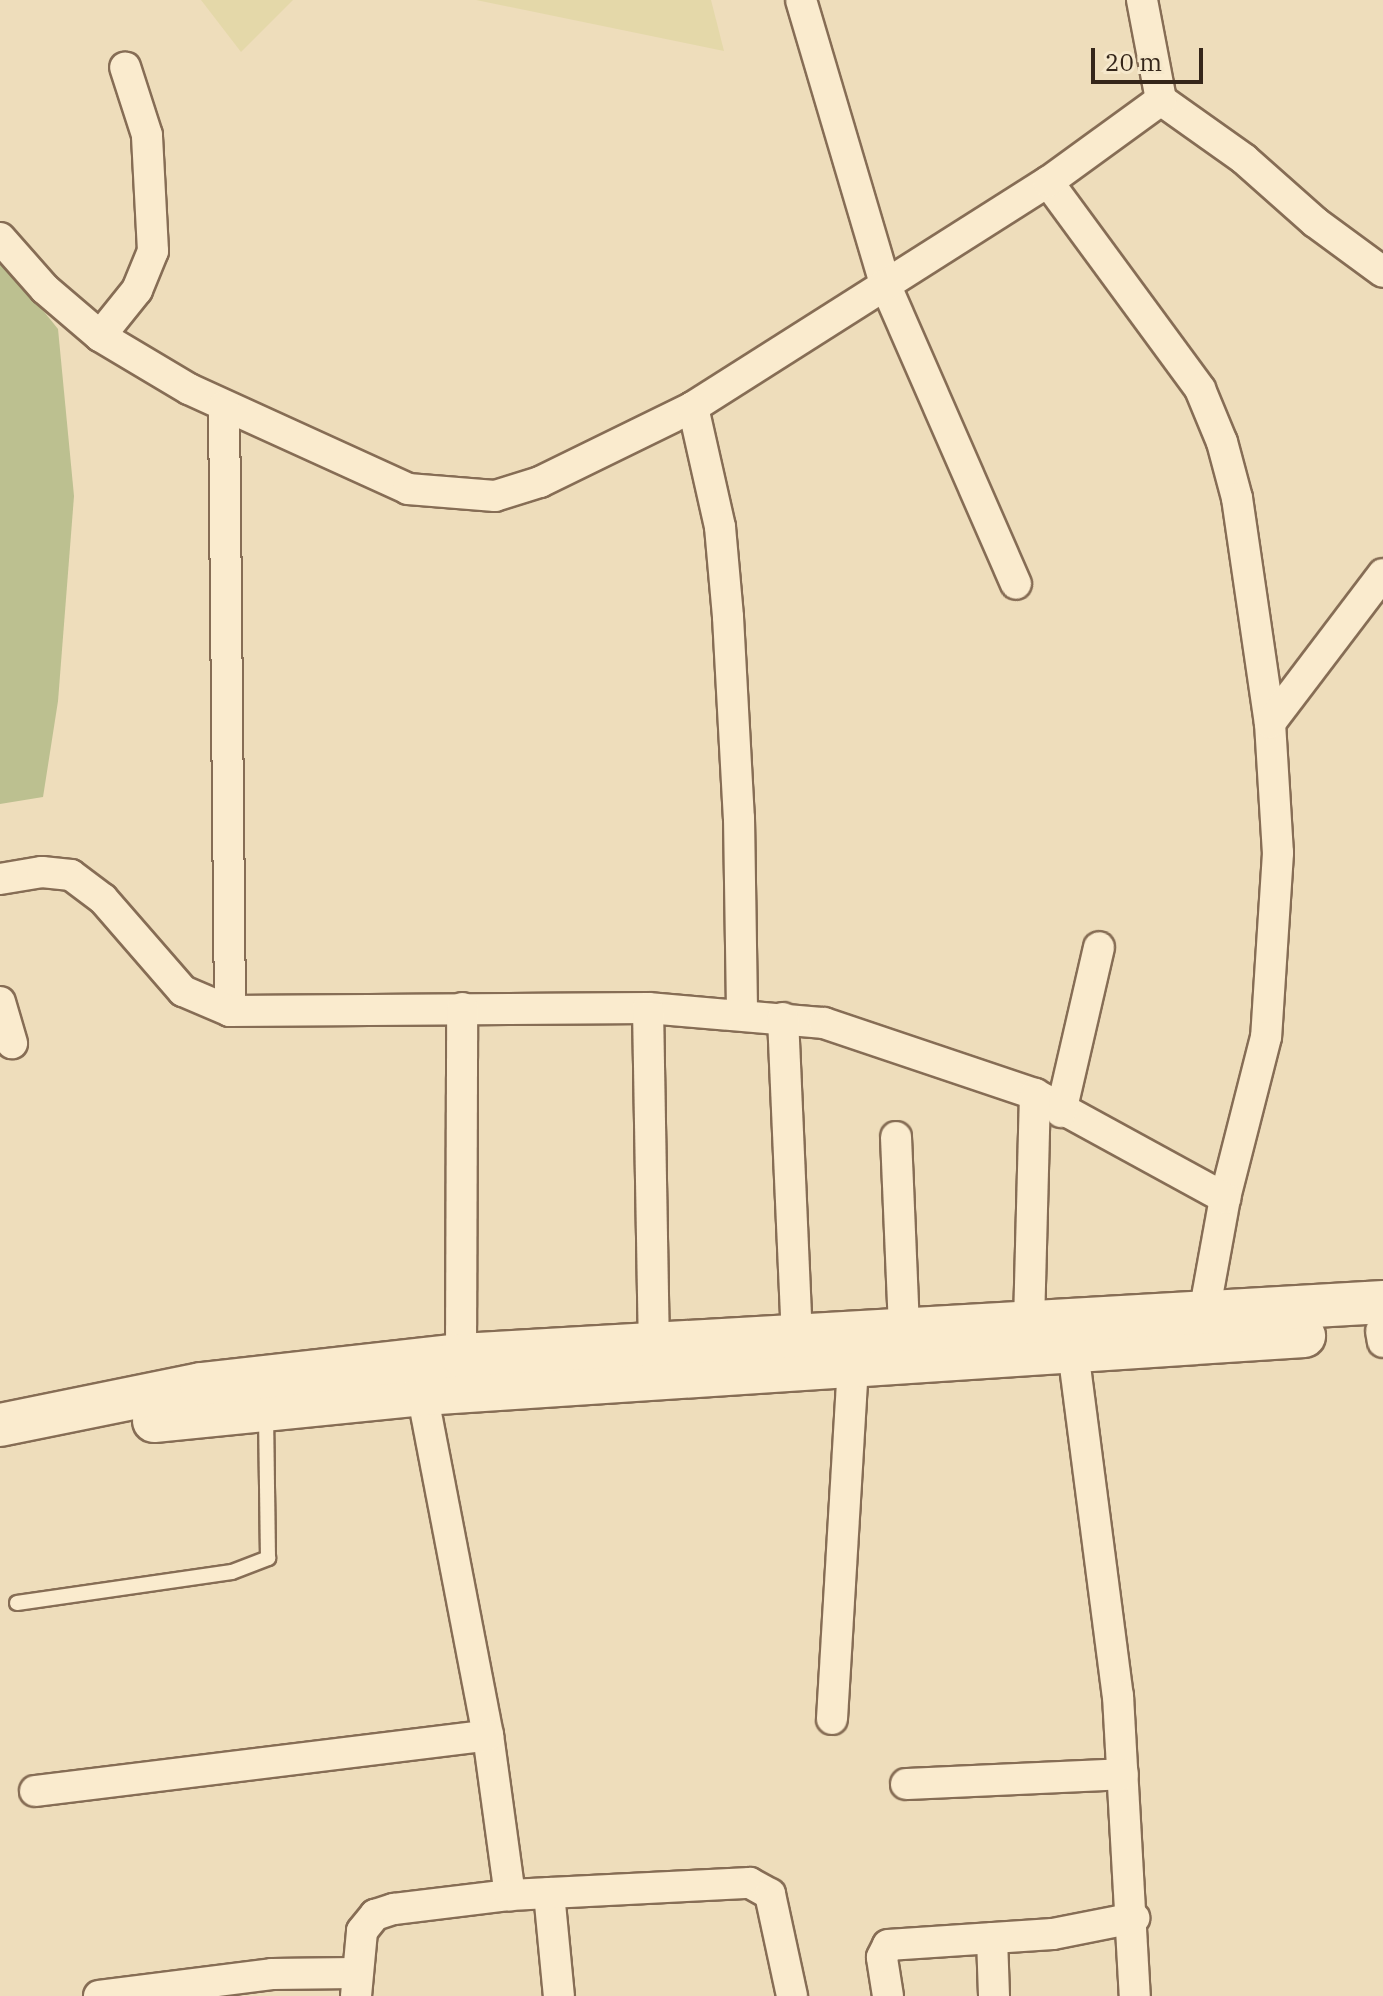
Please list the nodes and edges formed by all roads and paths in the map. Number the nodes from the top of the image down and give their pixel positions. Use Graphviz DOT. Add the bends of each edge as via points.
graph roads {
  1 [pos="801,0"];
  2 [pos="1142,0"];
  3 [pos="125,67"];
  4 [pos="1161,100"];
  5 [pos="1048,182"];
  6 [pos="0,238"];
  7 [pos="1383,272"];
  8 [pos="885,284"];
  9 [pos="100,336"];
  10 [pos="224,406"];
  11 [pos="693,407"];
  12 [pos="1383,574"];
  13 [pos="1016,584"];
  14 [pos="1270,723"];
  15 [pos="0,879"];
  16 [pos="1099,947"];
  17 [pos="0,1002"];
  18 [pos="462,1008"];
  19 [pos="648,1008"];
  20 [pos="230,1011"];
  21 [pos="742,1012"];
  22 [pos="783,1018"];
  23 [pos="12,1043"];
  24 [pos="1035,1094"];
  25 [pos="1061,1112"];
  26 [pos="896,1137"];
  27 [pos="1225,1198"];
  28 [pos="1204,1313"];
  29 [pos="1029,1323"];
  30 [pos="1383,1326"];
  31 [pos="904,1330"];
  32 [pos="797,1336"];
  33 [pos="654,1346"];
  34 [pos="1073,1351"];
  35 [pos="461,1355"];
  36 [pos="853,1365"];
  37 [pos="420,1378"];
  38 [pos="266,1407"];
  39 [pos="0,1425"];
  40 [pos="0,1453"];
  41 [pos="17,1603"];
  42 [pos="832,1719"];
  43 [pos="488,1735"];
  44 [pos="1123,1774"];
  45 [pos="906,1784"];
  46 [pos="35,1791"];
  47 [pos="549,1893"];
  48 [pos="510,1895"];
  49 [pos="1134,1918"];
  50 [pos="992,1938"];
  51 [pos="355,1985"];
  52 [pos="99,1996"];
  53 [pos="559,1996"];
  54 [pos="792,1996"];
  55 [pos="888,1996"];
  56 [pos="994,1996"];
  57 [pos="1135,1996"];
  1 -- 8 [label="street"];
  2 -- 4 [label="street"];
  3 -- 9 [label="street" via="147,135 153,251 137,290"];
  4 -- 5 [label="street"];
  4 -- 7 [label="street"];
  5 -- 8 [label="street"];
  5 -- 14 [label="street" via="1200,389 1222,442 1237,498"];
  6 -- 9 [label="street" via="45,289"];
  8 -- 11 [label="street"];
  8 -- 13 [label="street"];
  9 -- 10 [label="street"];
  10 -- 11 [label="street" via="408,489 464,497 495,496 540,482"];
  10 -- 20 [label="street"];
  11 -- 21 [label="street" via="720,527 727,602 739,818"];
  12 -- 14 [label="street"];
  14 -- 27 [label="street" via="1278,853 1266,1037"];
  15 -- 20 [label="street" via="42,872 71,875 103,899 183,991"];
  16 -- 25 [label="street"];
  17 -- 23 [label="street"];
  18 -- 19 [label="street"];
  18 -- 20 [label="street"];
  18 -- 35 [label="street"];
  19 -- 21 [label="street"];
  19 -- 33 [label="street"];
  21 -- 22 [label="street"];
  22 -- 24 [label="street" via="895,1044"];
  22 -- 32 [label="street"];
  24 -- 25 [label="street"];
  24 -- 29 [label="street"];
  25 -- 27 [label="street"];
  26 -- 31 [label="street"];
  27 -- 28 [label="street"];
  28 -- 29 [label="main road"];
  28 -- 30 [label="main road"];
  29 -- 31 [label="main road"];
  30 -- 34 [label="main road"];
  31 -- 32 [label="main road"];
  32 -- 33 [label="main road"];
  33 -- 35 [label="main road"];
  34 -- 36 [label="main road"];
  34 -- 44 [label="street" via="1118,1696"];
  35 -- 37 [label="main road"];
  36 -- 37 [label="main road"];
  36 -- 42 [label="street"];
  37 -- 38 [label="main road"];
  37 -- 39 [label="main road" via="201,1384"];
  37 -- 43 [label="street"];
  38 -- 40 [label="main road" via="112,1428"];
  38 -- 41 [label="lane" via="268,1558 232,1572"];
  43 -- 46 [label="street"];
  43 -- 48 [label="street"];
  44 -- 45 [label="street"];
  44 -- 49 [label="street"];
  47 -- 48 [label="street"];
  47 -- 53 [label="street"];
  47 -- 54 [label="street" via="750,1883 770,1894"];
  48 -- 51 [label="street" via="404,1906 375,1915 362,1931"];
  49 -- 50 [label="street" via="1053,1934"];
  49 -- 57 [label="street"];
  50 -- 55 [label="street" via="888,1945 882,1957"];
  50 -- 56 [label="street"];
  51 -- 52 [label="street" via="272,1974"];
}
